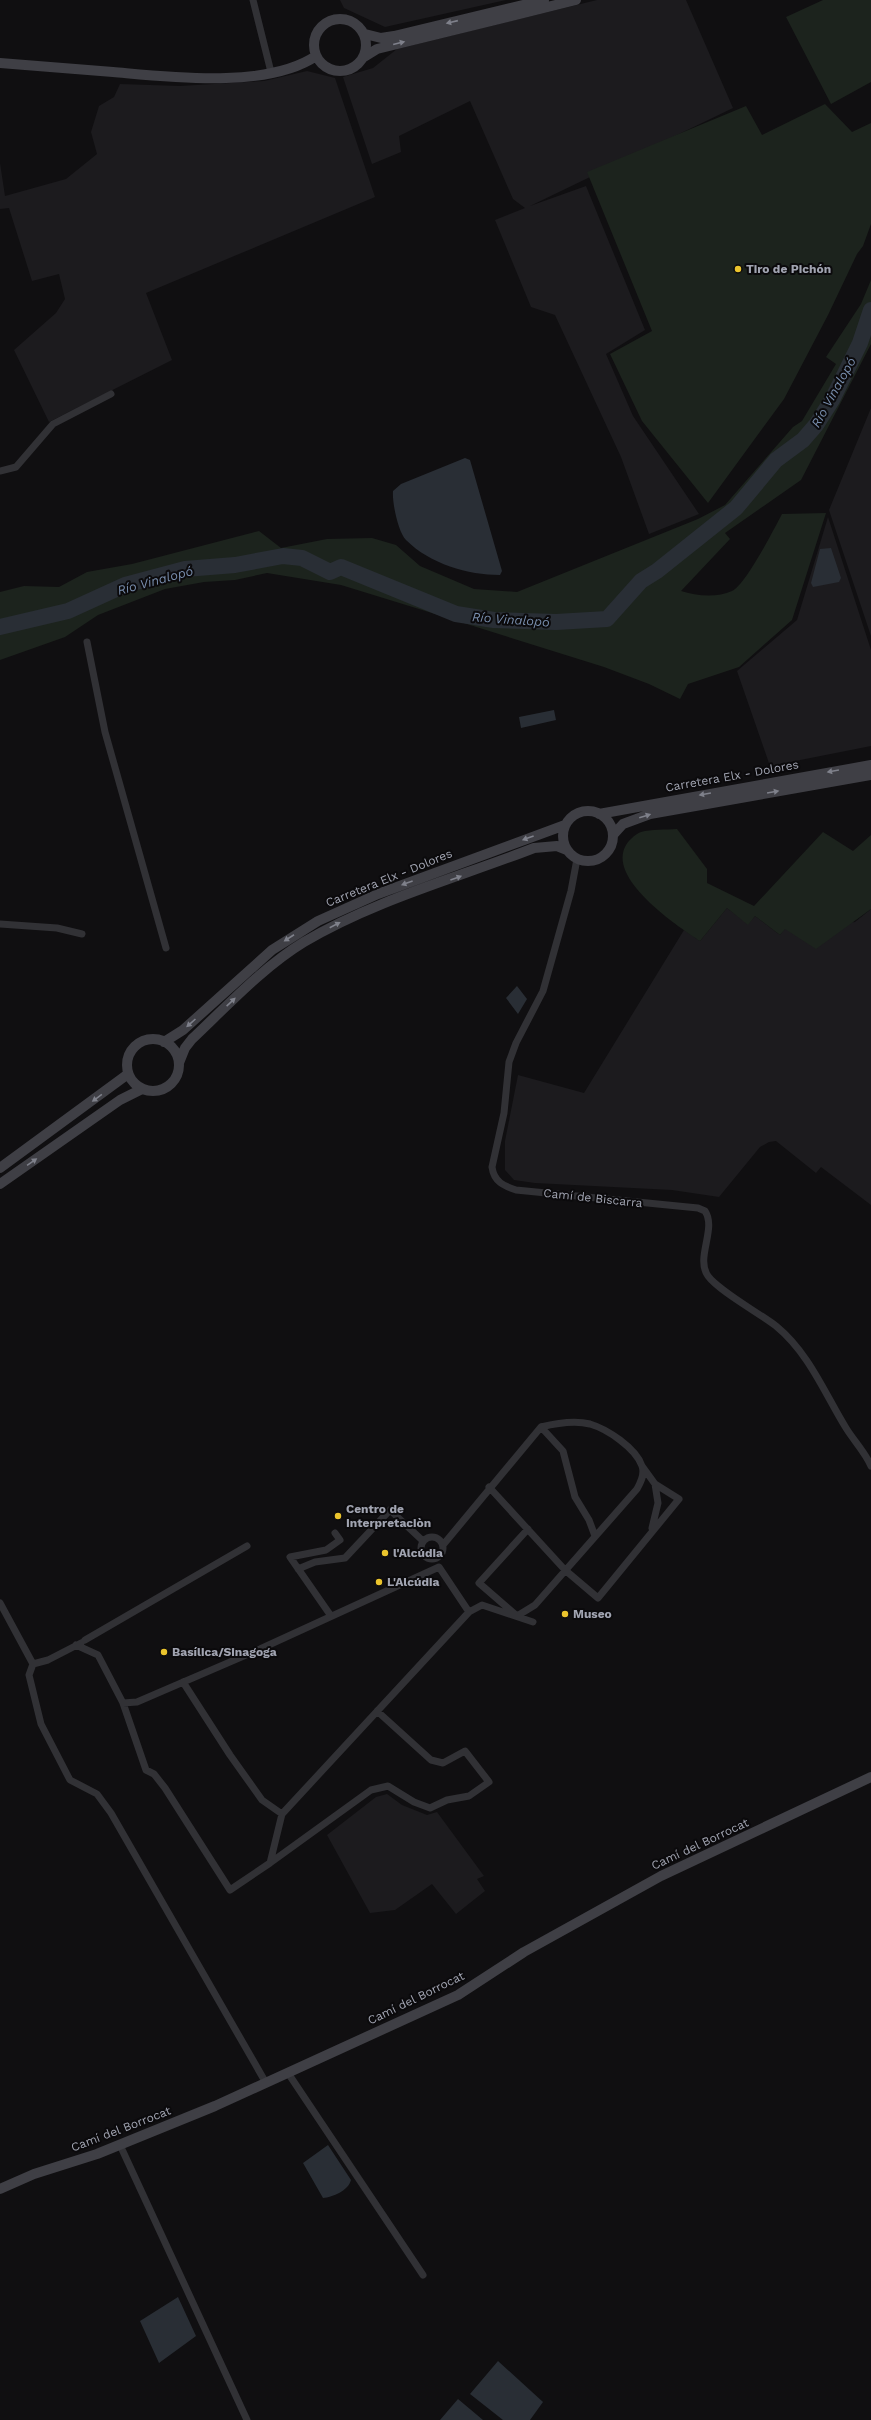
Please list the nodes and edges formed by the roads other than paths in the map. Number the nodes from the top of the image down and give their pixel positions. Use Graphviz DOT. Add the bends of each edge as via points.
graph roads {
  1 [pos="253,0"];
  2 [pos="544,0"];
  3 [pos="576,0"];
  4 [pos="365,34"];
  5 [pos="316,56"];
  6 [pos="364,57"];
  7 [pos="0,64"];
  8 [pos="271,72"];
  9 [pos="111,394"];
  10 [pos="0,471"];
  11 [pos="87,642"];
  12 [pos="871,765"];
  13 [pos="871,775"];
  14 [pos="599,814"];
  15 [pos="565,825"];
  16 [pos="613,835"];
  17 [pos="567,850"];
  18 [pos="577,859"];
  19 [pos="0,924"];
  20 [pos="82,934"];
  21 [pos="166,948"];
  22 [pos="164,1042"];
  23 [pos="179,1063"];
  24 [pos="128,1074"];
  25 [pos="142,1089"];
  26 [pos="0,1168"];
  27 [pos="0,1184"];
  28 [pos="541,1427"];
  29 [pos="642,1465"];
  30 [pos="871,1466"];
  31 [pos="655,1484"];
  32 [pos="489,1487"];
  33 [pos="528,1529"];
  34 [pos="336,1533"];
  35 [pos="651,1534"];
  36 [pos="595,1536"];
  37 [pos="423,1541"];
  38 [pos="442,1545"];
  39 [pos="247,1546"];
  40 [pos="434,1559"];
  41 [pos="439,1567"];
  42 [pos="298,1569"];
  43 [pos="565,1570"];
  44 [pos="0,1603"];
  45 [pos="469,1612"];
  46 [pos="330,1616"];
  47 [pos="517,1616"];
  48 [pos="533,1622"];
  49 [pos="76,1645"];
  50 [pos="33,1664"];
  51 [pos="183,1682"];
  52 [pos="123,1703"];
  53 [pos="377,1711"];
  54 [pos="871,1777"];
  55 [pos="282,1814"];
  56 [pos="270,1863"];
  57 [pos="288,2073"];
  58 [pos="266,2083"];
  59 [pos="120,2145"];
  60 [pos="0,2189"];
  61 [pos="423,2276"];
  62 [pos="247,2420"];
  1 -- 8 [label="street"];
  2 -- 4 [label="main road, one-way" via="394,36 381,38"];
  6 -- 3 [label="main road, one-way" via="377,49"];
  4 -- 5 [label="main road" via="351,20 335,19 327,22 315,35"];
  4 -- 6 [label="main road" via="367,46"];
  5 -- 6 [label="main road" via="325,66 338,71 353,68"];
  5 -- 8 [label="main road" via="303,65"];
  7 -- 8 [label="main road" via="204,78"];
  9 -- 10 [label="street" via="53,424 16,467"];
  11 -- 21 [label="street" via="105,732"];
  12 -- 14 [label="main road, Carretera Elx - Dolores, one-way"];
  16 -- 13 [label="main road, Carretera Elx - Dolores, one-way" via="623,824 650,814"];
  14 -- 15 [label="main road" via="583,812"];
  14 -- 16 [label="main road" via="607,821"];
  15 -- 17 [label="main road" via="562,838"];
  15 -- 22 [label="main road, Carretera Elx - Dolores, one-way" via="378,894 318,921 272,950 183,1030"];
  16 -- 18 [label="main road" via="612,844 604,855 591,861"];
  17 -- 18 [label="main road"];
  23 -- 17 [label="main road, Carretera Elx - Dolores, one-way" via="189,1044 215,1018 275,963 310,939 367,910 534,848 557,846"];
  18 -- 30 [label="street, Camí de Biscarra" via="571,891 543,991 509,1062 504,1113 492,1167 494,1176 502,1185 516,1190 698,1208 705,1211 708,1222 705,1263 707,1275 715,1284 778,1328 817,1375"];
  19 -- 20 [label="street" via="57,928"];
  22 -- 23 [label="main road" via="173,1048"];
  22 -- 24 [label="main road" via="148,1039 135,1046 127,1060"];
  23 -- 25 [label="main road" via="178,1075 170,1086 155,1092"];
  24 -- 25 [label="main road" via="133,1083"];
  24 -- 26 [label="main road, one-way"];
  27 -- 25 [label="main road, one-way" via="120,1100"];
  28 -- 29 [label="street" via="564,1422 589,1424 612,1432"];
  28 -- 32 [label="street"];
  28 -- 36 [label="street" via="563,1451 575,1497"];
  29 -- 31 [label="street"];
  29 -- 36 [label="street" via="642,1478 637,1489"];
  31 -- 35 [label="street" via="658,1503"];
  31 -- 35 [label="street" via="679,1499"];
  32 -- 33 [label="street"];
  32 -- 38 [label="street"];
  33 -- 43 [label="street"];
  33 -- 47 [label="street" via="479,1583"];
  34 -- 42 [label="street" via="340,1540 326,1550 290,1557"];
  35 -- 43 [label="street" via="598,1598"];
  36 -- 43 [label="street"];
  37 -- 38 [label="street" via="432,1537 439,1539"];
  37 -- 40 [label="street" via="423,1555"];
  37 -- 42 [label="street" via="390,1510 345,1558 315,1562"];
  38 -- 40 [label="street" via="442,1552"];
  39 -- 49 [label="street"];
  40 -- 41 [label="street"];
  41 -- 45 [label="street"];
  41 -- 46 [label="street"];
  42 -- 46 [label="street"];
  43 -- 47 [label="street" via="535,1605"];
  44 -- 50 [label="street"];
  45 -- 47 [label="street" via="482,1605"];
  45 -- 53 [label="street"];
  46 -- 51 [label="street"];
  47 -- 48 [label="street"];
  49 -- 50 [label="street"];
  49 -- 52 [label="street" via="98,1655"];
  50 -- 58 [label="street" via="29,1675 41,1724 70,1780 97,1794 110,1812"];
  51 -- 52 [label="street" via="137,1702"];
  51 -- 55 [label="street" via="262,1800"];
  52 -- 56 [label="street" via="146,1770 154,1774 165,1788 230,1890"];
  53 -- 55 [label="street"];
  53 -- 56 [label="street" via="431,1760 443,1764 465,1751 489,1782 469,1796 447,1800 430,1808 414,1802 388,1786 371,1790"];
  54 -- 57 [label="main road, Camí del Borrocat" via="661,1876 524,1952 458,1995"];
  55 -- 56 [label="street"];
  57 -- 58 [label="main road, Camí del Borrocat"];
  57 -- 61 [label="street"];
  58 -- 59 [label="main road, Camí del Borrocat"];
  59 -- 60 [label="main road, Camí del Borrocat" via="34,2174"];
  59 -- 62 [label="street"];
}
